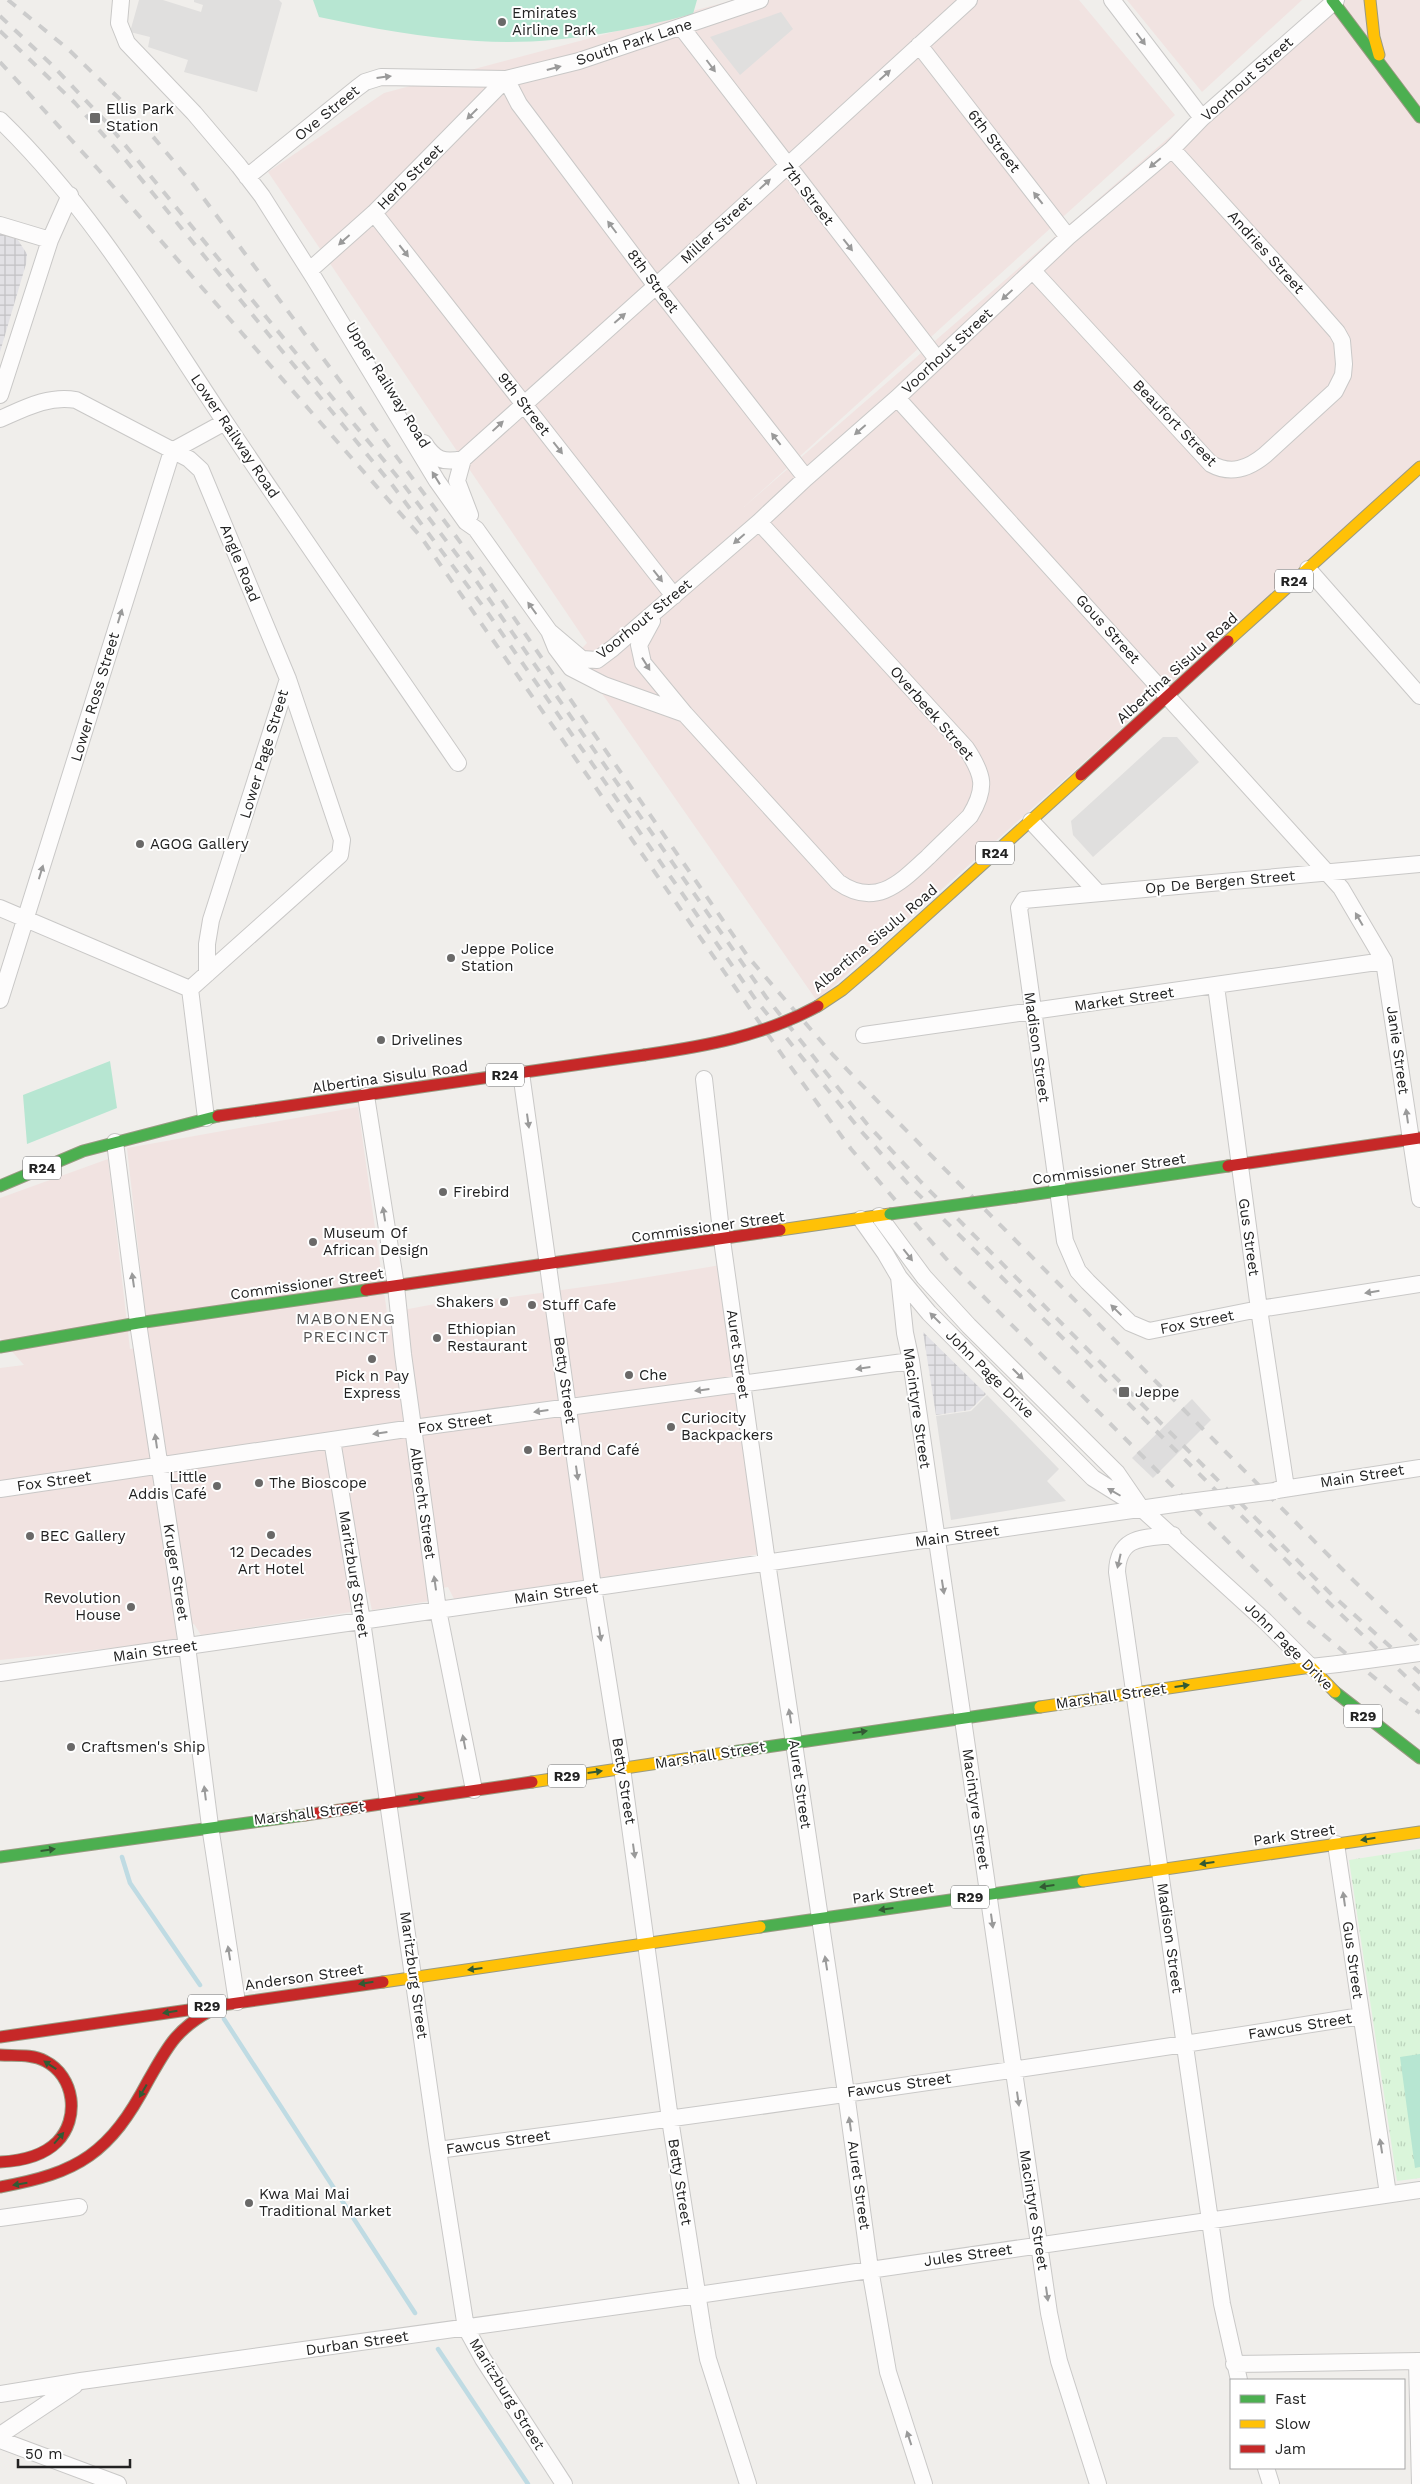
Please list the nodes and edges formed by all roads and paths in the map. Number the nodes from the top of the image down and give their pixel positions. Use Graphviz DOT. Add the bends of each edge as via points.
graph roads {
  1 [pos="121,0"];
  2 [pos="760,0"];
  3 [pos="968,0"];
  4 [pos="1112,0"];
  5 [pos="1370,0"];
  6 [pos="1334,1"];
  7 [pos="682,28"];
  8 [pos="919,45"];
  9 [pos="1383,67"];
  10 [pos="506,79"];
  11 [pos="1420,117"];
  12 [pos="1202,118"];
  13 [pos="0,120"];
  14 [pos="1172,149"];
  15 [pos="786,165"];
  16 [pos="247,177"];
  17 [pos="70,195"];
  18 [pos="374,213"];
  19 [pos="0,224"];
  20 [pos="1068,236"];
  21 [pos="50,240"];
  22 [pos="1033,271"];
  23 [pos="312,274"];
  24 [pos="656,286"];
  25 [pos="937,359"];
  26 [pos="1344,364"];
  27 [pos="0,395"];
  28 [pos="897,398"];
  29 [pos="524,403"];
  30 [pos="0,419"];
  31 [pos="225,422"];
  32 [pos="172,451"];
  33 [pos="463,459"];
  34 [pos="1420,467"];
  35 [pos="806,478"];
  36 [pos="759,522"];
  37 [pos="476,529"];
  38 [pos="1308,569"];
  39 [pos="668,601"];
  40 [pos="550,631"];
  41 [pos="288,679"];
  42 [pos="1167,694"];
  43 [pos="1420,696"];
  44 [pos="685,714"];
  45 [pos="458,763"];
  46 [pos="1031,821"];
  47 [pos="1420,864"];
  48 [pos="1329,872"];
  49 [pos="1098,893"];
  50 [pos="1020,903"];
  51 [pos="0,908"];
  52 [pos="26,918"];
  53 [pos="1384,961"];
  54 [pos="207,974"];
  55 [pos="1216,986"];
  56 [pos="190,989"];
  57 [pos="0,1000"];
  58 [pos="1032,1012"];
  59 [pos="864,1035"];
  60 [pos="521,1073"];
  61 [pos="704,1079"];
  62 [pos="366,1096"];
  63 [pos="206,1118"];
  64 [pos="1415,1138"];
  65 [pos="115,1142"];
  66 [pos="83,1151"];
  67 [pos="22,1164"];
  68 [pos="1240,1165"];
  69 [pos="0,1186"];
  70 [pos="1056,1191"];
  71 [pos="1420,1198"];
  72 [pos="884,1215"];
  73 [pos="860,1220"];
  74 [pos="722,1240"];
  75 [pos="548,1264"];
  76 [pos="899,1277"];
  77 [pos="1420,1284"];
  78 [pos="396,1286"];
  79 [pos="1259,1309"];
  80 [pos="138,1323"];
  81 [pos="0,1347"];
  82 [pos="911,1361"];
  83 [pos="742,1384"];
  84 [pos="568,1407"];
  85 [pos="413,1428"];
  86 [pos="332,1440"];
  87 [pos="160,1466"];
  88 [pos="1420,1468"];
  89 [pos="0,1488"];
  90 [pos="1280,1489"];
  91 [pos="1148,1507"];
  92 [pos="1173,1535"];
  93 [pos="935,1539"];
  94 [pos="767,1562"];
  95 [pos="593,1588"];
  96 [pos="438,1610"];
  97 [pos="362,1621"];
  98 [pos="187,1646"];
  99 [pos="1420,1653"];
  100 [pos="1311,1667"];
  101 [pos="0,1673"];
  102 [pos="1134,1693"];
  103 [pos="962,1717"];
  104 [pos="794,1742"];
  105 [pos="1420,1758"];
  106 [pos="622,1768"];
  107 [pos="474,1790"];
  108 [pos="389,1803"];
  109 [pos="210,1826"];
  110 [pos="1419,1832"];
  111 [pos="1336,1844"];
  112 [pos="0,1857"];
  113 [pos="1161,1869"];
  114 [pos="988,1894"];
  115 [pos="820,1919"];
  116 [pos="648,1944"];
  117 [pos="523,1962"];
  118 [pos="414,1976"];
  119 [pos="230,2002"];
  120 [pos="1361,2016"];
  121 [pos="0,2037"];
  122 [pos="1184,2045"];
  123 [pos="0,2055"];
  124 [pos="1013,2069"];
  125 [pos="846,2093"];
  126 [pos="670,2119"];
  127 [pos="438,2150"];
  128 [pos="0,2162"];
  129 [pos="0,2187"];
  130 [pos="1420,2190"];
  131 [pos="1388,2194"];
  132 [pos="79,2207"];
  133 [pos="0,2218"];
  134 [pos="1212,2220"];
  135 [pos="1040,2245"];
  136 [pos="870,2269"];
  137 [pos="698,2295"];
  138 [pos="634,2304"];
  139 [pos="466,2328"];
  140 [pos="1419,2361"];
  141 [pos="1236,2372"];
  142 [pos="80,2381"];
  143 [pos="0,2394"];
  144 [pos="0,2435"];
  145 [pos="0,2440"];
  146 [pos="1266,2469"];
  147 [pos="118,2484"];
  148 [pos="564,2484"];
  149 [pos="748,2484"];
  150 [pos="924,2484"];
  151 [pos="1098,2484"];
  152 [pos="1271,2484"];
  153 [pos="1420,2484"];
  1 -- 16 [label="street, Upper Railway Road" via="119,23 127,43 194,113"];
  2 -- 7 [label="street, South Park Lane"];
  3 -- 8 [label="street, Miller Street"];
  4 -- 12 [label="street, one-way"];
  5 -- 9 [label="main road" via="1374,37"];
  6 -- 9 [label="main road"];
  6 -- 12 [label="street, Voorhout Street"];
  10 -- 7 [label="street, South Park Lane, one-way" via="579,61"];
  7 -- 15 [label="street, 7th Street, one-way"];
  15 -- 8 [label="street, Miller Street, one-way"];
  20 -- 8 [label="street, 6th Street, one-way"];
  9 -- 11 [label="main road"];
  16 -- 10 [label="street, Ove Street, one-way" via="372,79 399,76"];
  10 -- 18 [label="street, Herb Street, one-way"];
  24 -- 10 [label="street, 8th Street, one-way" via="519,104"];
  12 -- 14 [label="street, Voorhout Street"];
  13 -- 17 [label="street, Lower Railway Road" via="24,142"];
  14 -- 20 [label="street, Voorhout Street, one-way"];
  14 -- 26 [label="street, Andries Street" via="1337,332 1344,352"];
  24 -- 15 [label="street, Miller Street, one-way"];
  15 -- 25 [label="street, 7th Street, one-way"];
  16 -- 23 [label="street, Upper Railway Road"];
  17 -- 21 [label="street"];
  17 -- 31 [label="street, Lower Railway Road" via="123,267"];
  18 -- 23 [label="street, Herb Street, one-way"];
  18 -- 29 [label="street, 9th Street, one-way"];
  19 -- 21 [label="street"];
  20 -- 22 [label="street, Voorhout Street"];
  21 -- 27 [label="street"];
  22 -- 25 [label="street, Voorhout Street, one-way"];
  22 -- 26 [label="street, Beaufort Street" via="1211,464 1224,470 1239,470 1255,464 1329,398 1339,384"];
  23 -- 33 [label="street, Upper Railway Road" via="330,290 431,454 449,462"];
  37 -- 23 [label="street, Upper Railway Road, one-way" via="466,522 438,481"];
  29 -- 24 [label="street, Miller Street, one-way"];
  35 -- 24 [label="street, 8th Street, one-way"];
  25 -- 28 [label="street, Voorhout Street"];
  28 -- 35 [label="street, Voorhout Street, one-way"];
  28 -- 42 [label="street, Gous Street"];
  33 -- 29 [label="street, Miller Street, one-way"];
  29 -- 39 [label="street, 9th Street, one-way"];
  30 -- 32 [label="street, Angle Road" via="37,403 64,398 92,407"];
  31 -- 32 [label="street"];
  31 -- 45 [label="street, Lower Railway Road"];
  32 -- 41 [label="street, Angle Road" via="195,464 206,478"];
  52 -- 32 [label="street, Lower Ross Street, one-way"];
  33 -- 37 [label="street, Upper Railway Road" via="458,472 458,489"];
  34 -- 38 [label="main road, Albertina Sisulu Road / R24"];
  35 -- 36 [label="street, Voorhout Street"];
  36 -- 39 [label="street, Voorhout Street, one-way"];
  36 -- 44 [label="street, Overbeek Street" via="966,748 982,776 980,797 970,816 902,880 884,891 869,893 848,889 838,882"];
  40 -- 37 [label="street, Upper Railway Road, one-way"];
  38 -- 42 [label="main road, Albertina Sisulu Road / R24"];
  38 -- 43 [label="street"];
  39 -- 40 [label="street, Voorhout Street" via="596,660 582,659"];
  39 -- 44 [label="street, one-way" via="642,635 639,652 643,663"];
  40 -- 44 [label="street, Upper Railway Road" via="563,659 581,674"];
  41 -- 54 [label="street, Lower Page Street" via="211,920"];
  41 -- 54 [label="street, Angle Road" via="342,840 340,855"];
  42 -- 46 [label="main road, Albertina Sisulu Road / R24"];
  42 -- 48 [label="street, Gous Street"];
  46 -- 49 [label="street"];
  46 -- 60 [label="main road, Albertina Sisulu Road / R24, bridge" via="842,990 785,1024 755,1036 699,1048"];
  47 -- 48 [label="street, Op De Bergen Street"];
  48 -- 49 [label="street, Op De Bergen Street"];
  53 -- 48 [label="street, Gous Street, one-way"];
  49 -- 50 [label="street, Op De Bergen Street"];
  50 -- 58 [label="street, Madison Street"];
  51 -- 52 [label="street"];
  52 -- 56 [label="street"];
  52 -- 57 [label="street, Lower Ross Street"];
  53 -- 55 [label="street, Market Street"];
  64 -- 53 [label="street, Janie Street, one-way"];
  54 -- 56 [label="street, Angle Road"];
  55 -- 58 [label="street, Market Street"];
  55 -- 68 [label="street, Gus Street"];
  56 -- 63 [label="street"];
  58 -- 59 [label="street, Market Street"];
  58 -- 70 [label="street, Madison Street"];
  60 -- 62 [label="main road, Albertina Sisulu Road / R24"];
  60 -- 75 [label="street, Betty Street, one-way"];
  61 -- 74 [label="street, Auret Street"];
  62 -- 63 [label="main road, Albertina Sisulu Road / R24"];
  78 -- 62 [label="street, Albrecht Street, one-way"];
  63 -- 65 [label="main road, Albertina Sisulu Road / R24"];
  64 -- 68 [label="main road, Commissioner Street"];
  64 -- 71 [label="street, Janie Street"];
  65 -- 66 [label="main road, Albertina Sisulu Road / R24"];
  80 -- 65 [label="street, Kruger Street, one-way"];
  66 -- 67 [label="main road, Albertina Sisulu Road / R24" via="54,1153"];
  66 -- 69 [label="main road, Albertina Sisulu Road / R24"];
  68 -- 70 [label="main road, Commissioner Street"];
  68 -- 79 [label="street, Gus Street"];
  70 -- 72 [label="main road, Commissioner Street, bridge"];
  79 -- 70 [label="street, Fox Street, one-way" via="1149,1331 1137,1327 1078,1271 1065,1241"];
  72 -- 73 [label="main road, Commissioner Street"];
  72 -- 91 [label="street, John Page Drive, one-way" via="924,1276 969,1326"];
  73 -- 74 [label="main road, Commissioner Street"];
  73 -- 76 [label="street, John Page Drive"];
  74 -- 75 [label="main road, Commissioner Street"];
  74 -- 83 [label="street, Auret Street"];
  75 -- 78 [label="main road, Commissioner Street"];
  75 -- 84 [label="street, Betty Street"];
  76 -- 82 [label="street, Macintyre Street"];
  91 -- 76 [label="street, John Page Drive, one-way" via="1093,1478 929,1312"];
  77 -- 79 [label="street, Fox Street, one-way"];
  78 -- 80 [label="main road, Commissioner Street"];
  78 -- 85 [label="street, Albrecht Street"];
  79 -- 90 [label="street, Gus Street"];
  80 -- 81 [label="main road, Commissioner Street"];
  87 -- 80 [label="street, Kruger Street, one-way"];
  82 -- 83 [label="street, Fox Street, one-way"];
  82 -- 93 [label="street, Macintyre Street"];
  83 -- 84 [label="street, Fox Street, one-way"];
  83 -- 94 [label="street, Auret Street"];
  84 -- 85 [label="street, Fox Street, one-way"];
  84 -- 95 [label="street, Betty Street, one-way"];
  85 -- 86 [label="street, Fox Street, one-way"];
  96 -- 85 [label="street, Albrecht Street, one-way"];
  86 -- 87 [label="street, Fox Street"];
  86 -- 97 [label="street, Maritzburg Street"];
  87 -- 89 [label="street, Fox Street"];
  87 -- 98 [label="street, Kruger Street"];
  88 -- 90 [label="street, Main Street"];
  90 -- 91 [label="street, Main Street, bridge"];
  91 -- 92 [label="street, John Page Drive"];
  91 -- 93 [label="street, Main Street"];
  92 -- 100 [label="street, John Page Drive"];
  92 -- 102 [label="street, Madison Street, one-way" via="1134,1540 1123,1548 1117,1562"];
  93 -- 94 [label="street, Main Street"];
  93 -- 103 [label="street, Macintyre Street, one-way"];
  94 -- 95 [label="street, Main Street"];
  104 -- 94 [label="street, Auret Street, one-way"];
  95 -- 96 [label="street, Main Street"];
  95 -- 106 [label="street, Betty Street, one-way"];
  96 -- 97 [label="street, Main Street"];
  107 -- 96 [label="street, Albrecht Street, one-way"];
  97 -- 98 [label="street, Main Street"];
  97 -- 108 [label="street, Maritzburg Street"];
  98 -- 101 [label="street, Main Street"];
  109 -- 98 [label="street, Kruger Street, one-way"];
  99 -- 100 [label="street, Marshall Street, bridge"];
  102 -- 100 [label="main road, Marshall Street / R29, one-way"];
  100 -- 105 [label="main road, John Page Drive / R29" via="1343,1700"];
  102 -- 103 [label="main road, Marshall Street / R29"];
  102 -- 113 [label="street, Madison Street"];
  104 -- 103 [label="main road, Marshall Street / R29, one-way"];
  103 -- 114 [label="street, Macintyre Street"];
  104 -- 106 [label="main road, Marshall Street / R29"];
  104 -- 115 [label="street, Auret Street"];
  107 -- 106 [label="main road, Marshall Street / R29, one-way"];
  106 -- 116 [label="street, Betty Street, one-way"];
  108 -- 107 [label="main road, Marshall Street / R29, one-way"];
  108 -- 109 [label="main road, Marshall Street / R29"];
  108 -- 118 [label="street, Maritzburg Street"];
  112 -- 109 [label="main road, Marshall Street / R29, one-way"];
  119 -- 109 [label="street, Kruger Street, one-way"];
  110 -- 111 [label="main road, Park Street / R29, one-way"];
  111 -- 113 [label="main road, Park Street / R29, one-way"];
  120 -- 111 [label="street, Gus Street, one-way"];
  113 -- 114 [label="main road, Park Street / R29, one-way"];
  113 -- 122 [label="street, Madison Street"];
  114 -- 115 [label="main road, Park Street / R29, one-way"];
  114 -- 124 [label="street, Macintyre Street, one-way"];
  115 -- 116 [label="main road, Park Street / R29"];
  125 -- 115 [label="street, Auret Street, one-way"];
  116 -- 117 [label="main road, Park Street / R29"];
  116 -- 126 [label="street, Betty Street"];
  117 -- 118 [label="main road, Anderson Street / R29, one-way"];
  118 -- 119 [label="main road, Anderson Street / R29, one-way"];
  118 -- 127 [label="street, Maritzburg Street"];
  119 -- 121 [label="main road, Anderson Street / R29, one-way"];
  119 -- 129 [label="main road, one-way" via="188,2022 172,2036 117,2133 97,2153 62,2174"];
  120 -- 122 [label="street, Fawcus Street"];
  131 -- 120 [label="street, Gus Street, one-way"];
  122 -- 124 [label="street, Fawcus Street"];
  122 -- 134 [label="street, Madison Street"];
  128 -- 123 [label="main road, one-way" via="31,2157 56,2142 66,2130 72,2106 70,2091 59,2070 46,2061"];
  124 -- 125 [label="street, Fawcus Street"];
  124 -- 135 [label="street, Macintyre Street, one-way"];
  125 -- 126 [label="street, Fawcus Street"];
  136 -- 125 [label="street, Auret Street, one-way"];
  126 -- 127 [label="street, Fawcus Street"];
  126 -- 137 [label="street, Betty Street"];
  127 -- 139 [label="street, Maritzburg Street"];
  130 -- 131 [label="street, Jules Street"];
  131 -- 134 [label="street, Jules Street"];
  132 -- 133 [label="street"];
  134 -- 135 [label="street, Jules Street"];
  134 -- 141 [label="street, Madison Street" via="1222,2304"];
  135 -- 136 [label="street, Jules Street"];
  135 -- 151 [label="street, Macintyre Street, one-way" via="1049,2313 1060,2362"];
  136 -- 137 [label="street, Jules Street"];
  150 -- 136 [label="street, Auret Street, one-way" via="888,2372"];
  137 -- 138 [label="street, Jules Street"];
  137 -- 149 [label="street, Betty Street" via="708,2359"];
  138 -- 139 [label="street, Durban Street"];
  139 -- 142 [label="street, Durban Street"];
  139 -- 148 [label="street, Maritzburg Street"];
  140 -- 141 [label="street"];
  140 -- 153 [label="street"];
  142 -- 143 [label="street, Durban Street"];
  142 -- 144 [label="street, Durban Street"];
  145 -- 147 [label="street"];
  146 -- 152 [label="street"];
}
